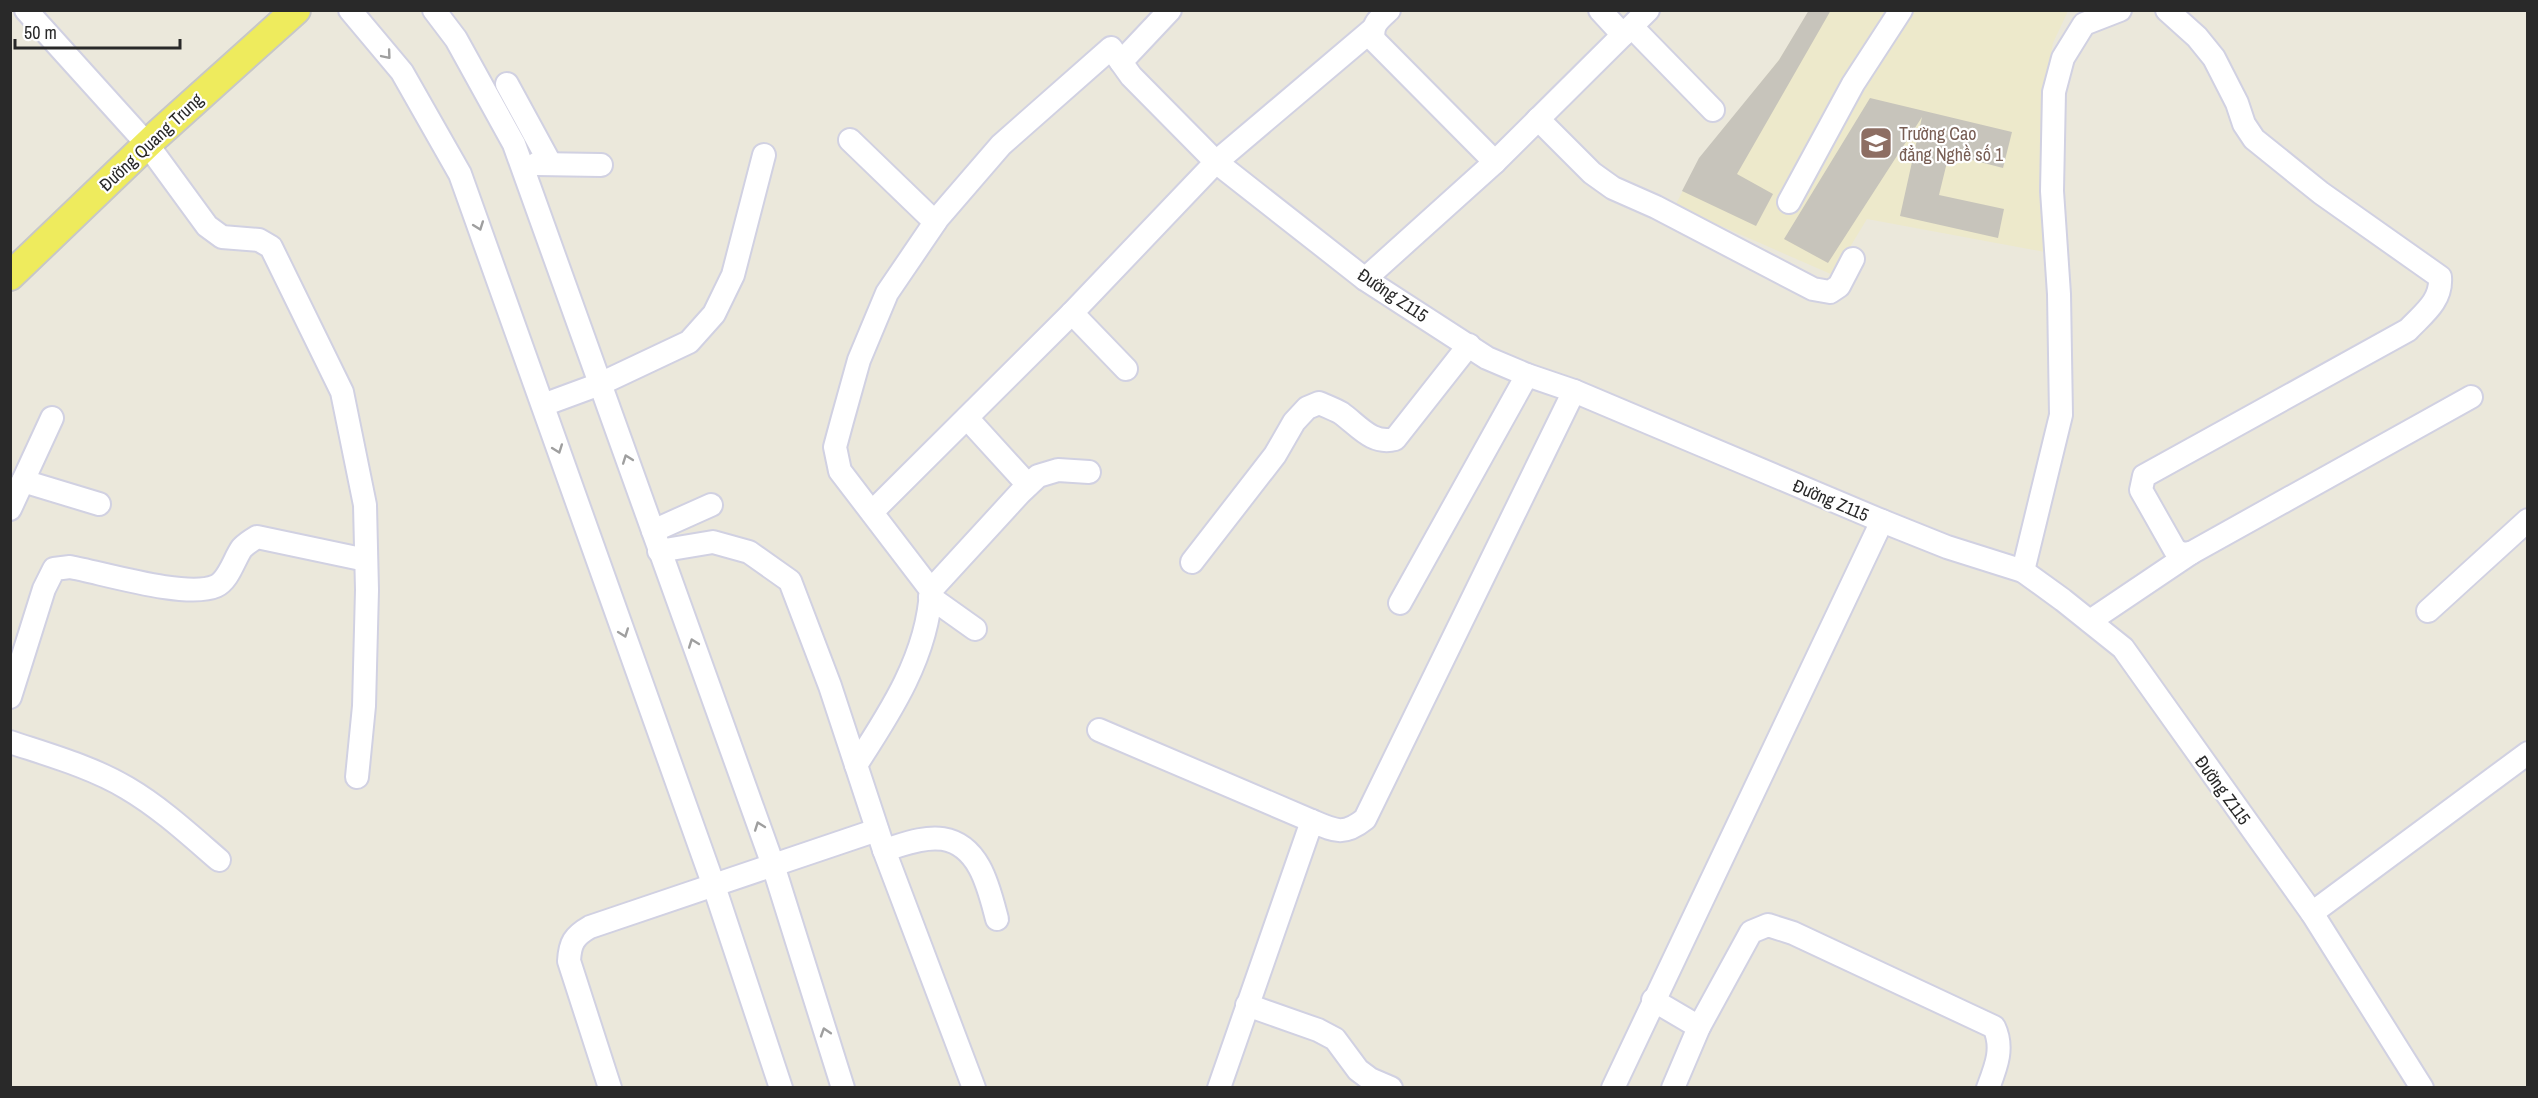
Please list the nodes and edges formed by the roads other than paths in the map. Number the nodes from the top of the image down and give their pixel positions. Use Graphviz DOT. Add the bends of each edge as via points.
graph roads {
  1 [pos="26,10"];
  2 [pos="296,10"];
  3 [pos="350,10"];
  4 [pos="434,10"];
  5 [pos="1170,10"];
  6 [pos="1389,10"];
  7 [pos="1600,10"];
  8 [pos="1648,10"];
  9 [pos="1900,10"];
  10 [pos="2120,10"];
  11 [pos="2167,10"];
  12 [pos="1372,30"];
  13 [pos="1627,31"];
  14 [pos="1116,55"];
  15 [pos="507,84"];
  16 [pos="1713,110"];
  17 [pos="1538,119"];
  18 [pos="850,140"];
  19 [pos="147,144"];
  20 [pos="764,155"];
  21 [pos="1216,162"];
  22 [pos="1495,162"];
  23 [pos="521,164"];
  24 [pos="550,164"];
  25 [pos="601,165"];
  26 [pos="1789,202"];
  27 [pos="935,222"];
  28 [pos="1853,259"];
  29 [pos="10,276"];
  30 [pos="1365,279"];
  31 [pos="1072,313"];
  32 [pos="1469,345"];
  33 [pos="1126,369"];
  34 [pos="1527,375"];
  35 [pos="600,384"];
  36 [pos="1574,391"];
  37 [pos="2471,397"];
  38 [pos="543,405"];
  39 [pos="52,418"];
  40 [pos="967,418"];
  41 [pos="1089,472"];
  42 [pos="23,481"];
  43 [pos="1028,485"];
  44 [pos="99,504"];
  45 [pos="711,505"];
  46 [pos="10,509"];
  47 [pos="872,512"];
  48 [pos="2528,520"];
  49 [pos="1882,521"];
  50 [pos="656,541"];
  51 [pos="2191,553"];
  52 [pos="366,560"];
  53 [pos="1192,562"];
  54 [pos="2023,572"];
  55 [pos="931,593"];
  56 [pos="1400,603"];
  57 [pos="2428,611"];
  58 [pos="2090,621"];
  59 [pos="975,629"];
  60 [pos="10,697"];
  61 [pos="1099,730"];
  62 [pos="10,742"];
  63 [pos="2528,753"];
  64 [pos="856,765"];
  65 [pos="357,777"];
  66 [pos="1312,821"];
  67 [pos="880,840"];
  68 [pos="219,860"];
  69 [pos="773,865"];
  70 [pos="714,886"];
  71 [pos="2312,913"];
  72 [pos="996,919"];
  73 [pos="1653,1000"];
  74 [pos="1247,1005"];
  75 [pos="1699,1027"];
  76 [pos="610,1088"];
  77 [pos="781,1088"];
  78 [pos="843,1088"];
  79 [pos="974,1088"];
  80 [pos="1219,1088"];
  81 [pos="1391,1088"];
  82 [pos="1613,1088"];
  83 [pos="1673,1088"];
  84 [pos="1988,1088"];
  85 [pos="2422,1088"];
  1 -- 19 [label="street"];
  2 -- 19 [label="main road, Đường Quang Trung"];
  3 -- 38 [label="street, one-way" via="402,72 460,174"];
  4 -- 23 [label="street" via="456,39 514,144"];
  5 -- 14 [label="street"];
  6 -- 12 [label="street"];
  7 -- 13 [label="street"];
  8 -- 13 [label="street"];
  9 -- 26 [label="street" via="1853,84"];
  10 -- 54 [label="street" via="2084,24 2063,58 2054,92 2052,191 2061,415"];
  11 -- 51 [label="street" via="2214,58 2254,139 2321,193 2440,277 2441,288 2438,298 2408,330 2145,476 2141,490 2175,550"];
  12 -- 21 [label="street"];
  12 -- 22 [label="street" via="1374,40"];
  13 -- 16 [label="street"];
  13 -- 17 [label="street"];
  14 -- 21 [label="street, Đường Z115" via="1131,76"];
  14 -- 27 [label="street" via="1001,145"];
  15 -- 24 [label="street"];
  17 -- 22 [label="street"];
  17 -- 28 [label="street" via="1592,173 1613,188 1813,289 1830,292 1839,286"];
  18 -- 27 [label="street"];
  19 -- 29 [label="main road, Đường Quang Trung"];
  19 -- 52 [label="street" via="207,226 222,237 259,240 271,247 342,392 365,505"];
  20 -- 35 [label="street" via="733,274 714,314 689,342"];
  21 -- 30 [label="street, Đường Z115"];
  21 -- 31 [label="street"];
  22 -- 30 [label="street"];
  23 -- 24 [label="street"];
  23 -- 35 [label="street"];
  24 -- 25 [label="street"];
  27 -- 47 [label="street" via="887,293 859,360 836,447 840,471"];
  30 -- 32 [label="street, Đường Z115"];
  31 -- 33 [label="street"];
  31 -- 40 [label="street"];
  32 -- 34 [label="street, Đường Z115"];
  32 -- 53 [label="street" via="1395,439 1384,442 1372,437 1319,403 1307,408"];
  34 -- 36 [label="street, Đường Z115"];
  34 -- 56 [label="street"];
  35 -- 38 [label="street"];
  50 -- 35 [label="street, one-way"];
  36 -- 49 [label="street, Đường Z115"];
  36 -- 66 [label="street" via="1365,819 1354,828 1337,832"];
  37 -- 51 [label="street"];
  38 -- 70 [label="street, one-way"];
  39 -- 42 [label="street"];
  40 -- 43 [label="street"];
  40 -- 47 [label="street"];
  41 -- 43 [label="street" via="1058,470 1038,476"];
  42 -- 44 [label="street"];
  42 -- 46 [label="street"];
  43 -- 55 [label="street"];
  45 -- 50 [label="street"];
  47 -- 55 [label="street"];
  48 -- 57 [label="street"];
  49 -- 54 [label="street, Đường Z115"];
  49 -- 73 [label="street"];
  50 -- 64 [label="street" via="712,542 749,552 790,580"];
  69 -- 50 [label="street, one-way"];
  51 -- 58 [label="street"];
  52 -- 60 [label="street" via="257,537 243,547 218,585 197,591 70,567 54,569"];
  52 -- 65 [label="street" via="364,706"];
  54 -- 58 [label="street, Đường Z115"];
  55 -- 59 [label="street"];
  55 -- 64 [label="street" via="925,628 897,702"];
  58 -- 71 [label="street, Đường Z115" via="2123,648"];
  61 -- 66 [label="street"];
  62 -- 68 [label="street" via="68,761 126,787"];
  63 -- 71 [label="street"];
  64 -- 67 [label="street"];
  66 -- 74 [label="street"];
  67 -- 69 [label="street"];
  67 -- 72 [label="street" via="944,839 962,848 976,861 986,881"];
  67 -- 79 [label="street"];
  69 -- 70 [label="street"];
  78 -- 69 [label="street, one-way"];
  70 -- 76 [label="street" via="590,927 571,942 569,962 573,979"];
  70 -- 77 [label="street"];
  71 -- 85 [label="street, Đường Z115"];
  73 -- 75 [label="street"];
  73 -- 82 [label="street"];
  74 -- 80 [label="street"];
  74 -- 81 [label="street" via="1335,1039 1358,1070"];
  75 -- 83 [label="street"];
  75 -- 84 [label="street" via="1750,932 1768,925 1994,1027 2000,1039 1997,1065"];
}
